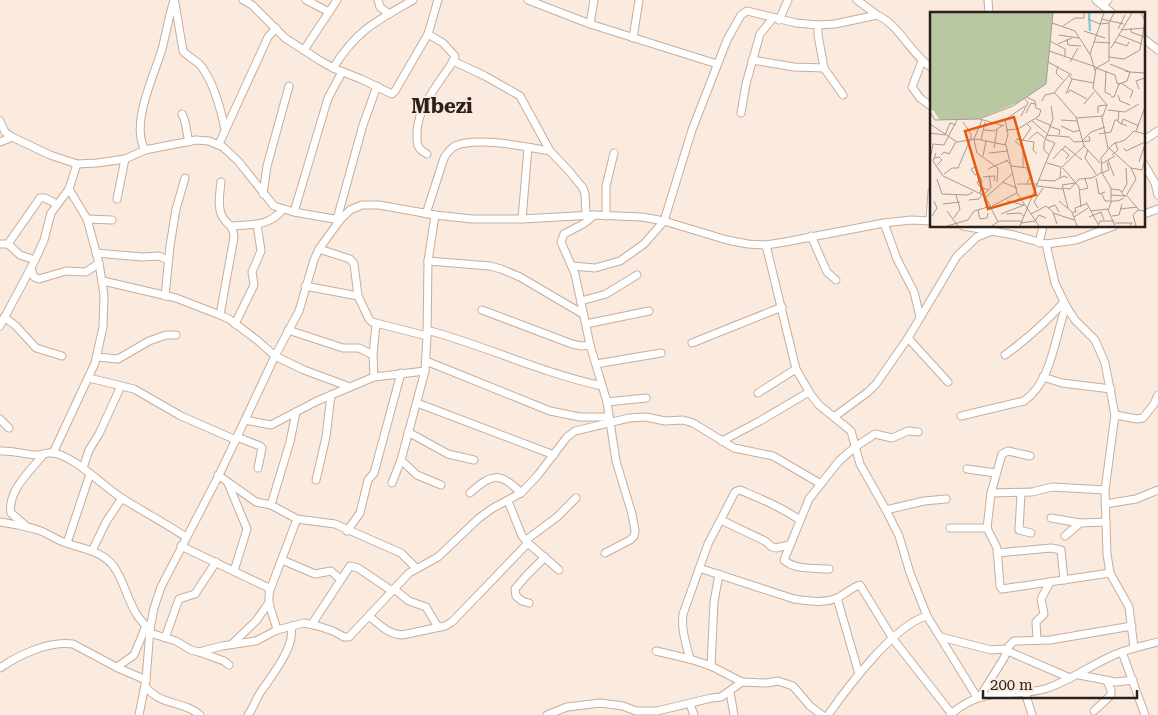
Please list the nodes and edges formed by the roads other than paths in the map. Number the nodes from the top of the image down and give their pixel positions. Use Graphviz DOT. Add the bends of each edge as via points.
graph roads {
  1 [pos="174,0"];
  2 [pos="243,0"];
  3 [pos="306,0"];
  4 [pos="337,0"];
  5 [pos="378,0"];
  6 [pos="413,0"];
  7 [pos="438,0"];
  8 [pos="528,0"];
  9 [pos="594,0"];
  10 [pos="639,0"];
  11 [pos="788,0"];
  12 [pos="857,0"];
  13 [pos="1096,0"];
  14 [pos="1106,3"];
  15 [pos="329,12"];
  16 [pos="389,14"];
  17 [pos="877,14"];
  18 [pos="776,19"];
  19 [pos="590,24"];
  20 [pos="818,25"];
  21 [pos="276,28"];
  22 [pos="428,34"];
  23 [pos="633,38"];
  24 [pos="1146,41"];
  25 [pos="304,50"];
  26 [pos="1158,50"];
  27 [pos="752,60"];
  28 [pos="453,61"];
  29 [pos="922,62"];
  30 [pos="717,64"];
  31 [pos="930,67"];
  32 [pos="333,68"];
  33 [pos="824,68"];
  34 [pos="342,72"];
  35 [pos="289,86"];
  36 [pos="377,86"];
  37 [pos="843,95"];
  38 [pos="930,106"];
  39 [pos="741,113"];
  40 [pos="182,114"];
  41 [pos="0,121"];
  42 [pos="225,130"];
  43 [pos="2,131"];
  44 [pos="1158,131"];
  45 [pos="12,137"];
  46 [pos="1146,139"];
  47 [pos="0,142"];
  48 [pos="189,142"];
  49 [pos="219,144"];
  50 [pos="528,148"];
  51 [pos="144,150"];
  52 [pos="550,151"];
  53 [pos="614,153"];
  54 [pos="427,154"];
  55 [pos="126,159"];
  56 [pos="78,164"];
  57 [pos="1146,167"];
  58 [pos="1158,174"];
  59 [pos="185,178"];
  60 [pos="221,182"];
  61 [pos="1155,183"];
  62 [pos="69,189"];
  63 [pos="263,194"];
  64 [pos="1158,195"];
  65 [pos="117,199"];
  66 [pos="57,204"];
  67 [pos="282,209"];
  68 [pos="1158,209"];
  69 [pos="294,212"];
  70 [pos="1146,213"];
  71 [pos="426,214"];
  72 [pos="436,215"];
  73 [pos="590,215"];
  74 [pos="606,216"];
  75 [pos="87,219"];
  76 [pos="339,219"];
  77 [pos="112,220"];
  78 [pos="522,220"];
  79 [pos="664,220"];
  80 [pos="930,221"];
  81 [pos="884,222"];
  82 [pos="257,224"];
  83 [pos="232,226"];
  84 [pos="975,228"];
  85 [pos="1043,228"];
  86 [pos="1109,228"];
  87 [pos="992,231"];
  88 [pos="811,236"];
  89 [pos="0,244"];
  90 [pos="8,244"];
  91 [pos="1042,244"];
  92 [pos="766,245"];
  93 [pos="319,249"];
  94 [pos="96,254"];
  95 [pos="35,260"];
  96 [pos="168,260"];
  97 [pos="428,261"];
  98 [pos="98,263"];
  99 [pos="572,266"];
  100 [pos="31,268"];
  101 [pos="637,275"];
  102 [pos="836,280"];
  103 [pos="103,281"];
  104 [pos="305,286"];
  105 [pos="166,296"];
  106 [pos="358,296"];
  107 [pos="581,301"];
  108 [pos="1065,304"];
  109 [pos="782,307"];
  110 [pos="482,310"];
  111 [pos="649,312"];
  112 [pos="584,314"];
  113 [pos="220,315"];
  114 [pos="4,317"];
  115 [pos="920,317"];
  116 [pos="236,324"];
  117 [pos="376,324"];
  118 [pos="586,324"];
  119 [pos="0,326"];
  120 [pos="288,330"];
  121 [pos="427,333"];
  122 [pos="176,335"];
  123 [pos="908,338"];
  124 [pos="692,343"];
  125 [pos="590,345"];
  126 [pos="373,354"];
  127 [pos="661,354"];
  128 [pos="1005,355"];
  129 [pos="62,356"];
  130 [pos="275,356"];
  131 [pos="97,357"];
  132 [pos="426,361"];
  133 [pos="596,364"];
  134 [pos="796,369"];
  135 [pos="425,371"];
  136 [pos="401,373"];
  137 [pos="374,376"];
  138 [pos="1043,377"];
  139 [pos="89,378"];
  140 [pos="948,382"];
  141 [pos="121,386"];
  142 [pos="602,386"];
  143 [pos="350,387"];
  144 [pos="1111,389"];
  145 [pos="809,392"];
  146 [pos="758,393"];
  147 [pos="331,395"];
  148 [pos="1158,395"];
  149 [pos="646,398"];
  150 [pos="607,402"];
  151 [pos="417,403"];
  152 [pos="296,412"];
  153 [pos="1115,415"];
  154 [pos="961,416"];
  155 [pos="834,417"];
  156 [pos="0,419"];
  157 [pos="245,420"];
  158 [pos="609,420"];
  159 [pos="9,428"];
  160 [pos="408,432"];
  161 [pos="918,432"];
  162 [pos="236,439"];
  163 [pos="722,441"];
  164 [pos="855,447"];
  165 [pos="0,451"];
  166 [pos="53,453"];
  167 [pos="44,454"];
  168 [pos="554,455"];
  169 [pos="1030,456"];
  170 [pos="400,460"];
  171 [pos="474,460"];
  172 [pos="83,468"];
  173 [pos="258,468"];
  174 [pos="967,469"];
  175 [pos="996,473"];
  176 [pos="90,474"];
  177 [pos="218,475"];
  178 [pos="316,480"];
  179 [pos="228,483"];
  180 [pos="392,483"];
  181 [pos="821,484"];
  182 [pos="441,485"];
  183 [pos="1105,490"];
  184 [pos="1158,490"];
  185 [pos="470,493"];
  186 [pos="521,493"];
  187 [pos="990,493"];
  188 [pos="1021,493"];
  189 [pos="122,498"];
  190 [pos="576,498"];
  191 [pos="946,499"];
  192 [pos="508,501"];
  193 [pos="1105,504"];
  194 [pos="271,505"];
  195 [pos="886,510"];
  196 [pos="1051,518"];
  197 [pos="297,519"];
  198 [pos="722,520"];
  199 [pos="800,520"];
  200 [pos="1106,522"];
  201 [pos="1080,523"];
  202 [pos="1,524"];
  203 [pos="27,527"];
  204 [pos="950,528"];
  205 [pos="987,528"];
  206 [pos="347,531"];
  207 [pos="1031,533"];
  208 [pos="1065,536"];
  209 [pos="186,537"];
  210 [pos="527,542"];
  211 [pos="67,543"];
  212 [pos="789,545"];
  213 [pos="181,546"];
  214 [pos="92,551"];
  215 [pos="605,553"];
  216 [pos="998,553"];
  217 [pos="545,557"];
  218 [pos="282,560"];
  219 [pos="216,562"];
  220 [pos="416,568"];
  221 [pos="699,568"];
  222 [pos="829,569"];
  223 [pos="559,570"];
  224 [pos="234,571"];
  225 [pos="1110,572"];
  226 [pos="719,574"];
  227 [pos="340,579"];
  228 [pos="1064,580"];
  229 [pos="1050,582"];
  230 [pos="270,590"];
  231 [pos="393,590"];
  232 [pos="837,598"];
  233 [pos="529,603"];
  234 [pos="268,604"];
  235 [pos="369,616"];
  236 [pos="927,616"];
  237 [pos="312,624"];
  238 [pos="292,626"];
  239 [pos="1132,626"];
  240 [pos="438,627"];
  241 [pos="149,629"];
  242 [pos="277,630"];
  243 [pos="941,637"];
  244 [pos="165,638"];
  245 [pos="893,639"];
  246 [pos="1037,640"];
  247 [pos="1158,642"];
  248 [pos="232,644"];
  249 [pos="1134,648"];
  250 [pos="656,651"];
  251 [pos="1006,651"];
  252 [pos="199,652"];
  253 [pos="1122,652"];
  254 [pos="690,659"];
  255 [pos="228,665"];
  256 [pos="711,666"];
  257 [pos="117,667"];
  258 [pos="0,668"];
  259 [pos="859,674"];
  260 [pos="1079,675"];
  261 [pos="1070,678"];
  262 [pos="1133,680"];
  263 [pos="1107,681"];
  264 [pos="742,682"];
  265 [pos="146,683"];
  266 [pos="730,692"];
  267 [pos="1025,692"];
  268 [pos="979,696"];
  269 [pos="690,704"];
  270 [pos="1094,711"];
  271 [pos="637,713"];
  272 [pos="657,713"];
  273 [pos="950,714"];
  274 [pos="139,715"];
  275 [pos="200,715"];
  276 [pos="248,715"];
  277 [pos="547,715"];
  278 [pos="694,715"];
  279 [pos="734,715"];
  280 [pos="822,715"];
  281 [pos="828,715"];
  282 [pos="1032,715"];
  283 [pos="1145,715"];
  1 -- 42 [label="street" via="183,51 200,65 206,75 222,112"];
  1 -- 51 [label="street" via="143,107 139,137"];
  2 -- 21 [label="street"];
  3 -- 15 [label="street"];
  4 -- 15 [label="street"];
  5 -- 16 [label="street" via="380,7"];
  6 -- 16 [label="street"];
  7 -- 22 [label="street"];
  8 -- 19 [label="street"];
  9 -- 19 [label="street"];
  10 -- 23 [label="street"];
  11 -- 18 [label="street"];
  12 -- 17 [label="street"];
  13 -- 14 [label="street"];
  15 -- 25 [label="street"];
  16 -- 32 [label="street" via="363,30"];
  17 -- 20 [label="street"];
  17 -- 29 [label="street" via="892,24"];
  18 -- 20 [label="street"];
  18 -- 27 [label="street" via="760,34"];
  18 -- 30 [label="street" via="747,11 741,15"];
  19 -- 23 [label="street"];
  20 -- 33 [label="street"];
  21 -- 25 [label="street"];
  21 -- 42 [label="street" via="268,37"];
  22 -- 28 [label="street" via="455,54"];
  22 -- 36 [label="street" via="395,91 389,94"];
  23 -- 30 [label="street"];
  24 -- 26 [label="street"];
  25 -- 32 [label="street"];
  27 -- 33 [label="street"];
  27 -- 39 [label="street"];
  28 -- 52 [label="street" via="520,96"];
  28 -- 54 [label="street" via="419,117 417,144"];
  29 -- 31 [label="street"];
  29 -- 38 [label="street" via="912,88"];
  30 -- 79 [label="street"];
  32 -- 34 [label="street"];
  33 -- 37 [label="street"];
  34 -- 36 [label="street"];
  34 -- 69 [label="street" via="328,98"];
  35 -- 63 [label="street"];
  36 -- 76 [label="street" via="363,125"];
  40 -- 48 [label="street"];
  41 -- 43 [label="street"];
  42 -- 49 [label="street"];
  43 -- 45 [label="street"];
  44 -- 46 [label="street"];
  45 -- 47 [label="street"];
  45 -- 56 [label="street"];
  48 -- 49 [label="street" via="202,140"];
  48 -- 51 [label="street"];
  49 -- 63 [label="street" via="238,161"];
  50 -- 52 [label="street"];
  50 -- 71 [label="street" via="488,142 456,146 444,158"];
  50 -- 78 [label="street"];
  51 -- 55 [label="street"];
  52 -- 73 [label="street" via="583,188"];
  53 -- 74 [label="street" via="606,186"];
  55 -- 56 [label="street"];
  55 -- 65 [label="street"];
  56 -- 62 [label="street"];
  57 -- 61 [label="street"];
  58 -- 61 [label="street"];
  59 -- 96 [label="street" via="176,209"];
  60 -- 83 [label="street" via="221,212"];
  61 -- 64 [label="street"];
  62 -- 66 [label="street"];
  62 -- 75 [label="street"];
  63 -- 67 [label="street" via="274,206"];
  66 -- 90 [label="street" via="40,198"];
  66 -- 95 [label="street"];
  67 -- 69 [label="street"];
  67 -- 82 [label="street" via="271,221"];
  68 -- 70 [label="street"];
  69 -- 76 [label="street"];
  71 -- 72 [label="street"];
  71 -- 76 [label="street" via="362,205"];
  72 -- 78 [label="street"];
  72 -- 97 [label="street"];
  73 -- 74 [label="street"];
  73 -- 78 [label="street"];
  73 -- 99 [label="street" via="585,223 562,238"];
  74 -- 79 [label="street"];
  75 -- 77 [label="street"];
  75 -- 94 [label="street"];
  76 -- 93 [label="street"];
  79 -- 92 [label="street" via="727,240"];
  79 -- 99 [label="street" via="644,244 620,261 595,268"];
  80 -- 81 [label="street"];
  81 -- 88 [label="street"];
  81 -- 115 [label="street" via="897,260 914,292"];
  82 -- 83 [label="street"];
  82 -- 116 [label="street" via="261,250 252,272 254,285"];
  83 -- 113 [label="street" via="234,237"];
  84 -- 87 [label="street"];
  85 -- 91 [label="street"];
  86 -- 91 [label="street" via="1076,240"];
  87 -- 91 [label="street"];
  87 -- 115 [label="street" via="977,238 957,256"];
  88 -- 92 [label="street"];
  88 -- 102 [label="street" via="827,272"];
  89 -- 90 [label="street"];
  90 -- 95 [label="street" via="20,255"];
  91 -- 108 [label="street"];
  92 -- 109 [label="street"];
  93 -- 104 [label="street"];
  93 -- 106 [label="street" via="350,260 356,271"];
  94 -- 96 [label="street" via="159,256"];
  94 -- 98 [label="street"];
  95 -- 100 [label="street"];
  96 -- 105 [label="street"];
  97 -- 112 [label="street" via="501,269 520,276"];
  97 -- 121 [label="street"];
  98 -- 100 [label="street" via="86,272 62,271 39,279 34,277"];
  98 -- 103 [label="street"];
  99 -- 107 [label="street"];
  100 -- 114 [label="street"];
  101 -- 107 [label="street" via="606,294"];
  103 -- 105 [label="street"];
  103 -- 131 [label="street" via="103,327"];
  104 -- 106 [label="street"];
  104 -- 120 [label="street" via="299,311"];
  105 -- 113 [label="street"];
  106 -- 117 [label="street" via="369,319"];
  107 -- 112 [label="street"];
  108 -- 128 [label="street"];
  108 -- 138 [label="street" via="1050,363"];
  108 -- 144 [label="street" via="1075,320 1095,340"];
  109 -- 124 [label="street"];
  109 -- 134 [label="street"];
  110 -- 125 [label="street" via="572,344"];
  111 -- 118 [label="street"];
  112 -- 118 [label="street"];
  113 -- 116 [label="street"];
  114 -- 119 [label="street"];
  114 -- 129 [label="street" via="36,348"];
  115 -- 123 [label="street"];
  116 -- 130 [label="street"];
  117 -- 121 [label="street"];
  117 -- 126 [label="street"];
  118 -- 125 [label="street"];
  120 -- 126 [label="street"];
  120 -- 130 [label="street"];
  121 -- 132 [label="street"];
  121 -- 142 [label="street" via="480,345 551,373"];
  122 -- 131 [label="street" via="149,341 118,359"];
  123 -- 140 [label="street"];
  123 -- 155 [label="street" via="868,392"];
  125 -- 133 [label="street"];
  126 -- 137 [label="street"];
  127 -- 133 [label="street"];
  130 -- 143 [label="street"];
  130 -- 157 [label="street"];
  131 -- 139 [label="street"];
  132 -- 135 [label="street"];
  132 -- 158 [label="street" via="550,411"];
  133 -- 142 [label="street"];
  134 -- 145 [label="street"];
  134 -- 146 [label="street"];
  135 -- 136 [label="street"];
  135 -- 151 [label="street"];
  136 -- 137 [label="street"];
  136 -- 206 [label="street" via="374,473 368,480 360,513"];
  137 -- 143 [label="street"];
  138 -- 144 [label="street" via="1062,383"];
  138 -- 154 [label="street" via="1035,392 1024,401"];
  139 -- 141 [label="street"];
  139 -- 166 [label="street"];
  141 -- 162 [label="street" via="134,389 181,416"];
  141 -- 172 [label="street" via="88,450"];
  142 -- 150 [label="street"];
  143 -- 147 [label="street"];
  144 -- 153 [label="street"];
  145 -- 155 [label="street"];
  145 -- 163 [label="street"];
  147 -- 152 [label="street"];
  147 -- 178 [label="street"];
  148 -- 153 [label="street" via="1143,418"];
  149 -- 150 [label="street"];
  150 -- 158 [label="street"];
  151 -- 160 [label="street"];
  151 -- 168 [label="street"];
  152 -- 157 [label="street" via="271,426"];
  152 -- 194 [label="street"];
  153 -- 183 [label="street"];
  155 -- 164 [label="street" via="852,431"];
  156 -- 159 [label="street"];
  157 -- 162 [label="street"];
  158 -- 163 [label="street" via="646,417 683,420"];
  158 -- 168 [label="street" via="575,430"];
  158 -- 215 [label="street" via="616,461 635,530 630,540"];
  160 -- 170 [label="street"];
  160 -- 171 [label="street" via="448,454"];
  161 -- 164 [label="street" via="908,431 892,438 877,434"];
  162 -- 173 [label="street" via="262,448"];
  162 -- 177 [label="street"];
  163 -- 181 [label="street" via="743,450 773,456"];
  164 -- 181 [label="street"];
  164 -- 195 [label="street" via="864,472"];
  165 -- 167 [label="street"];
  166 -- 167 [label="street"];
  166 -- 172 [label="street"];
  167 -- 203 [label="street" via="22,480 10,507 11,513"];
  168 -- 186 [label="street"];
  169 -- 175 [label="street" via="1005,452"];
  170 -- 180 [label="street"];
  170 -- 182 [label="street" via="417,475"];
  172 -- 176 [label="street"];
  174 -- 175 [label="street"];
  175 -- 187 [label="street"];
  176 -- 189 [label="street"];
  176 -- 211 [label="street"];
  177 -- 179 [label="street"];
  177 -- 209 [label="street"];
  179 -- 194 [label="street" via="256,502"];
  179 -- 224 [label="street" via="247,529"];
  181 -- 199 [label="street" via="809,499"];
  183 -- 188 [label="street" via="1052,487"];
  183 -- 193 [label="street"];
  184 -- 193 [label="street"];
  185 -- 186 [label="street" via="486,479 495,476 511,482"];
  186 -- 192 [label="street"];
  187 -- 188 [label="street"];
  187 -- 205 [label="street"];
  188 -- 207 [label="street" via="1020,530"];
  189 -- 209 [label="street"];
  189 -- 214 [label="street"];
  190 -- 210 [label="street"];
  191 -- 195 [label="street"];
  192 -- 210 [label="street"];
  192 -- 220 [label="street" via="479,518 438,558"];
  193 -- 200 [label="street"];
  194 -- 197 [label="street"];
  195 -- 236 [label="street" via="899,536"];
  196 -- 201 [label="street"];
  197 -- 206 [label="street" via="330,522"];
  197 -- 218 [label="street"];
  198 -- 199 [label="street" via="735,492 740,490 771,502"];
  198 -- 212 [label="street" via="776,548"];
  198 -- 221 [label="street"];
  199 -- 212 [label="street"];
  200 -- 201 [label="street"];
  200 -- 225 [label="street"];
  201 -- 208 [label="street"];
  202 -- 203 [label="street"];
  203 -- 211 [label="street"];
  204 -- 205 [label="street"];
  205 -- 216 [label="street"];
  206 -- 220 [label="street" via="401,553"];
  209 -- 213 [label="street"];
  210 -- 217 [label="street"];
  210 -- 240 [label="street" via="452,622"];
  211 -- 214 [label="street"];
  212 -- 222 [label="street" via="784,562"];
  213 -- 219 [label="street"];
  213 -- 241 [label="street" via="156,598"];
  214 -- 241 [label="street" via="114,567 130,603"];
  216 -- 228 [label="street" via="1061,550"];
  216 -- 229 [label="street" via="1002,589"];
  217 -- 223 [label="street"];
  217 -- 233 [label="street" via="516,589 516,596"];
  218 -- 227 [label="street" via="315,574 331,571"];
  218 -- 230 [label="street"];
  219 -- 224 [label="street"];
  219 -- 244 [label="street" via="195,594 179,598"];
  220 -- 231 [label="street"];
  221 -- 226 [label="street"];
  221 -- 254 [label="street" via="682,624"];
  224 -- 230 [label="street"];
  225 -- 228 [label="street"];
  225 -- 239 [label="street" via="1129,607"];
  226 -- 232 [label="street" via="794,599 821,601"];
  226 -- 256 [label="street" via="714,602"];
  227 -- 231 [label="street" via="348,567 353,566"];
  227 -- 237 [label="street"];
  228 -- 229 [label="street"];
  229 -- 246 [label="street" via="1041,599 1044,614 1036,622"];
  230 -- 234 [label="street"];
  231 -- 235 [label="street"];
  231 -- 240 [label="street" via="409,601 426,606"];
  232 -- 245 [label="street" via="858,585 862,586"];
  232 -- 259 [label="street"];
  234 -- 242 [label="street"];
  234 -- 248 [label="street"];
  235 -- 237 [label="street" via="346,638"];
  235 -- 240 [label="street" via="394,634"];
  236 -- 243 [label="street"];
  236 -- 245 [label="street"];
  237 -- 238 [label="street"];
  238 -- 242 [label="street"];
  238 -- 276 [label="street" via="288,648"];
  239 -- 246 [label="street" via="1075,637"];
  239 -- 249 [label="street"];
  241 -- 244 [label="street"];
  241 -- 257 [label="street" via="134,655"];
  241 -- 265 [label="street"];
  242 -- 248 [label="street" via="256,641"];
  243 -- 251 [label="street"];
  243 -- 268 [label="street"];
  244 -- 252 [label="street"];
  245 -- 259 [label="street"];
  245 -- 273 [label="street"];
  246 -- 251 [label="street" via="1017,640"];
  247 -- 249 [label="street"];
  248 -- 252 [label="street"];
  249 -- 253 [label="street"];
  250 -- 254 [label="street"];
  251 -- 261 [label="street"];
  251 -- 268 [label="street"];
  252 -- 255 [label="street"];
  253 -- 260 [label="street"];
  253 -- 262 [label="street"];
  254 -- 256 [label="street"];
  256 -- 264 [label="street"];
  257 -- 258 [label="street" via="68,643 38,649"];
  257 -- 265 [label="street"];
  259 -- 281 [label="street"];
  260 -- 261 [label="street"];
  260 -- 263 [label="street"];
  261 -- 267 [label="street" via="1048,688"];
  262 -- 263 [label="street"];
  262 -- 283 [label="street"];
  263 -- 270 [label="street" via="1111,695"];
  264 -- 266 [label="street"];
  264 -- 280 [label="street" via="786,682"];
  265 -- 274 [label="street"];
  265 -- 275 [label="street" via="158,698"];
  266 -- 269 [label="street" via="721,698"];
  266 -- 279 [label="street"];
  267 -- 268 [label="street"];
  267 -- 282 [label="street"];
  268 -- 273 [label="street"];
  269 -- 272 [label="street"];
  269 -- 278 [label="street"];
  271 -- 272 [label="street"];
  271 -- 277 [label="street" via="623,706 600,702 567,707"];
}
